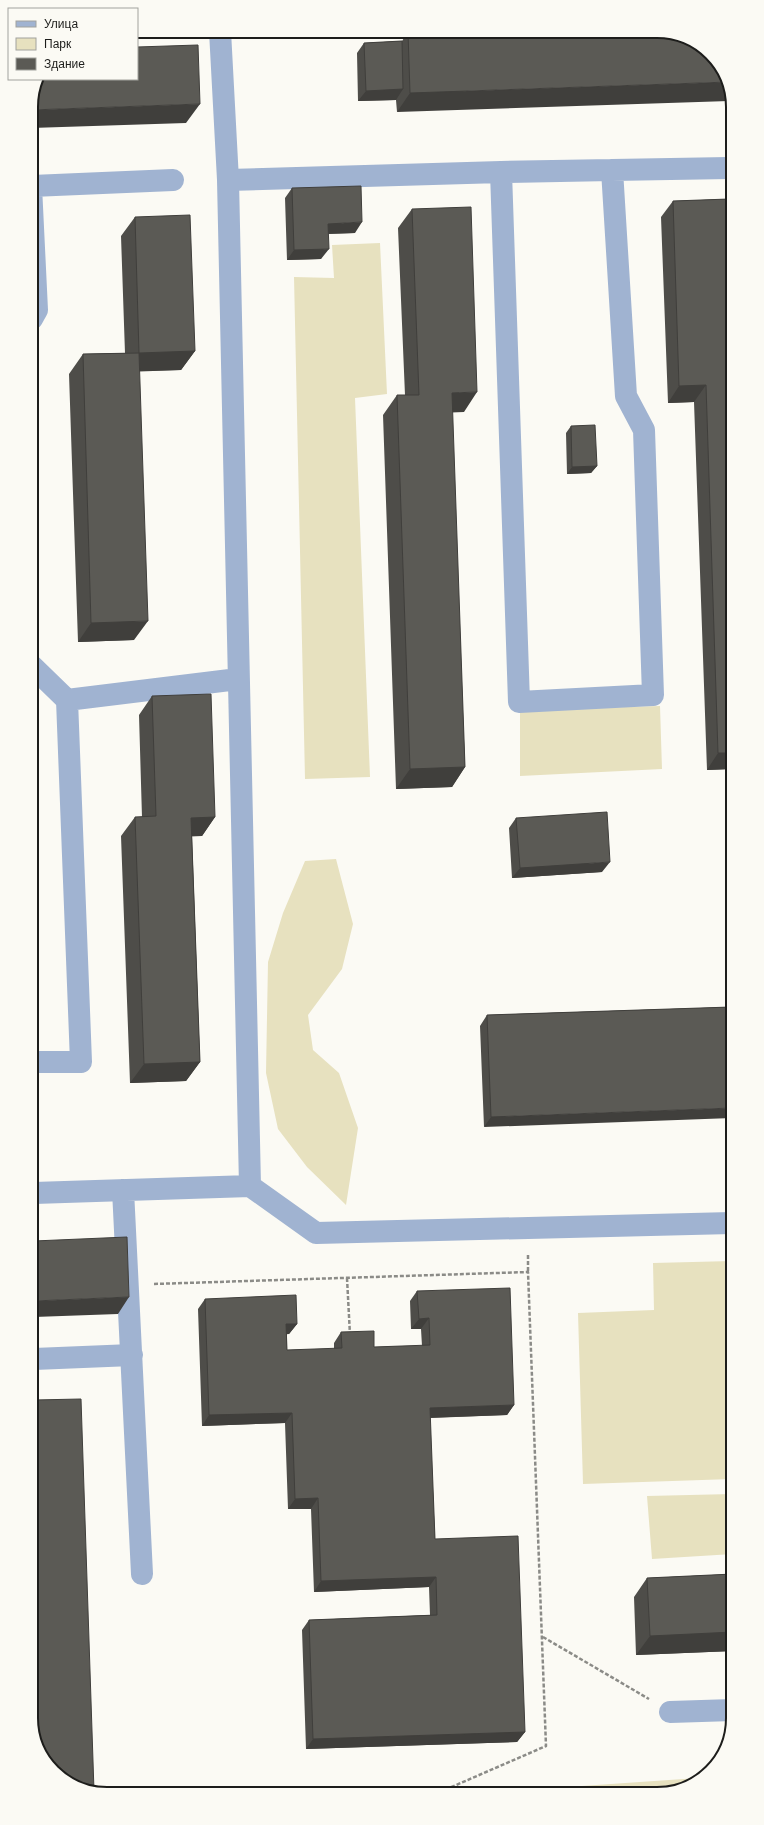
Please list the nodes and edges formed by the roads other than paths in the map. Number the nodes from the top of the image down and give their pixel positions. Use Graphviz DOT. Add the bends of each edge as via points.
graph roads {
  1 [pos="220,38"];
  2 [pos="726,168"];
  3 [pos="612,170"];
  4 [pos="501,172"];
  5 [pos="173,180"];
  6 [pos="228,180"];
  7 [pos="38,186"];
  8 [pos="38,672"];
  9 [pos="238,679"];
  10 [pos="67,700"];
  11 [pos="38,1062"];
  12 [pos="250,1186"];
  13 [pos="123,1190"];
  14 [pos="38,1193"];
  15 [pos="726,1223"];
  16 [pos="132,1355"];
  17 [pos="38,1359"];
  18 [pos="142,1574"];
  19 [pos="726,1710"];
  20 [pos="670,1712"];
  1 -- 6 [label="lane"];
  2 -- 3 [label="lane"];
  3 -- 4 [label="lane"];
  3 -- 4 [label="lane" via="626,396 644,430 653,695 519,702"];
  4 -- 6 [label="lane"];
  5 -- 7 [label="lane"];
  6 -- 9 [label="lane"];
  8 -- 10 [label="lane"];
  9 -- 10 [label="lane"];
  9 -- 12 [label="lane"];
  10 -- 11 [label="lane" via="81,1062"];
  12 -- 13 [label="lane"];
  12 -- 15 [label="lane" via="316,1233"];
  13 -- 14 [label="lane"];
  13 -- 16 [label="lane"];
  16 -- 17 [label="lane"];
  16 -- 18 [label="lane"];
  19 -- 20 [label="lane"];
}
